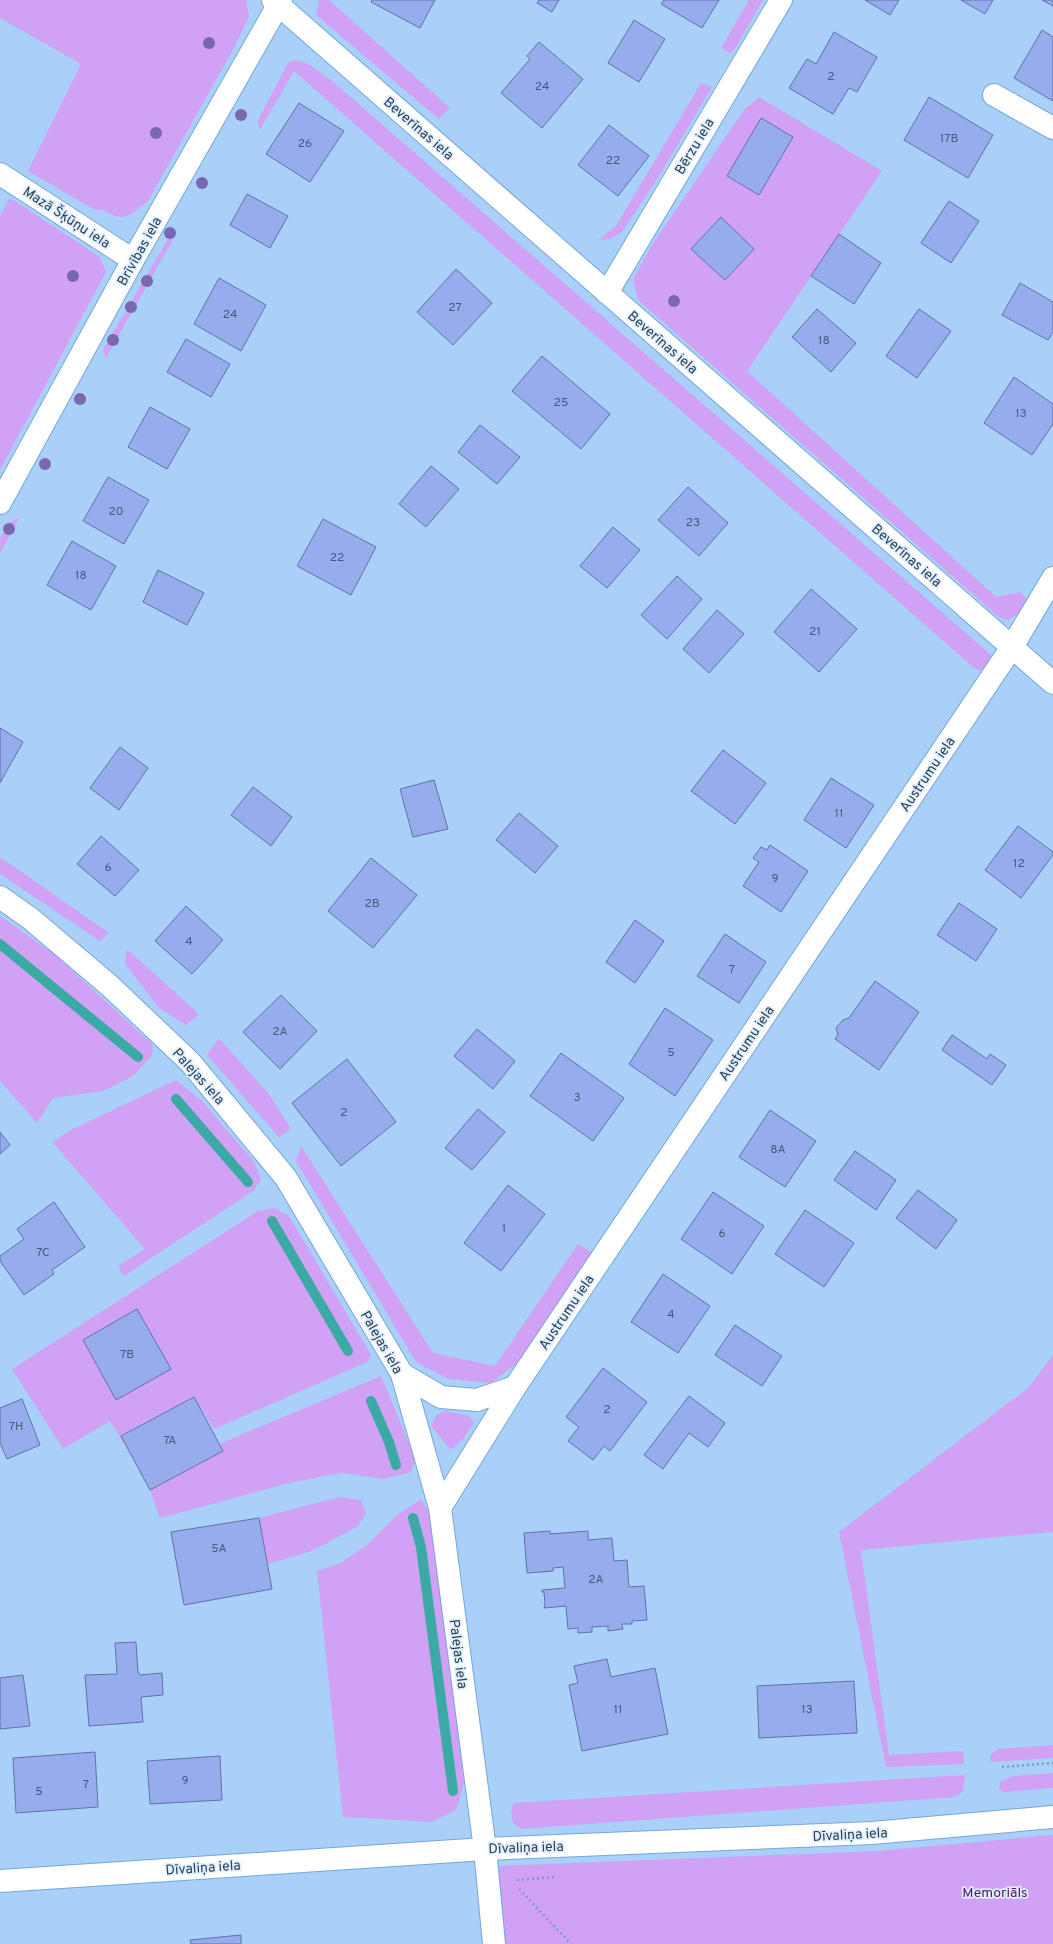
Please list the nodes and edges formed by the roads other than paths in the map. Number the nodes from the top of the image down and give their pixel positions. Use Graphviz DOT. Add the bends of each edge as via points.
graph roads {
  1 [pos="781,0"];
  2 [pos="277,2"];
  3 [pos="994,95"];
  4 [pos="1053,128"];
  5 [pos="0,174"];
  6 [pos="133,260"];
  7 [pos="607,293"];
  8 [pos="0,503"];
  9 [pos="1053,578"];
  10 [pos="1012,647"];
  11 [pos="1053,683"];
  12 [pos="0,897"];
  13 [pos="402,1374"];
  14 [pos="515,1387"];
  15 [pos="440,1508"];
  16 [pos="1053,1817"];
  17 [pos="484,1848"];
  18 [pos="0,1881"];
  19 [pos="494,1944"];
  1 -- 7 [label="street, Bērzu iela"];
  2 -- 6 [label="street, Brīvības iela"];
  2 -- 7 [label="street, Beverīnas iela"];
  3 -- 4 [label="street"];
  5 -- 6 [label="street, Mazā Šķūņu iela"];
  6 -- 8 [label="street, Brīvības iela"];
  7 -- 10 [label="street, Beverīnas iela"];
  9 -- 10 [label="street, Austrumu iela"];
  10 -- 11 [label="street, Beverīnas iela"];
  10 -- 14 [label="street, Austrumu iela"];
  12 -- 13 [label="street, Palejas iela" via="31,919 110,986 190,1062 286,1178"];
  13 -- 14 [label="street" via="440,1397 477,1400"];
  13 -- 15 [label="street, Palejas iela"];
  14 -- 15 [label="street, Austrumu iela"];
  15 -- 17 [label="street, Palejas iela"];
  16 -- 17 [label="street, Dīvaliņa iela" via="872,1834"];
  17 -- 18 [label="street, Dīvaliņa iela"];
  17 -- 19 [label="street, Palejas iela"];
}
